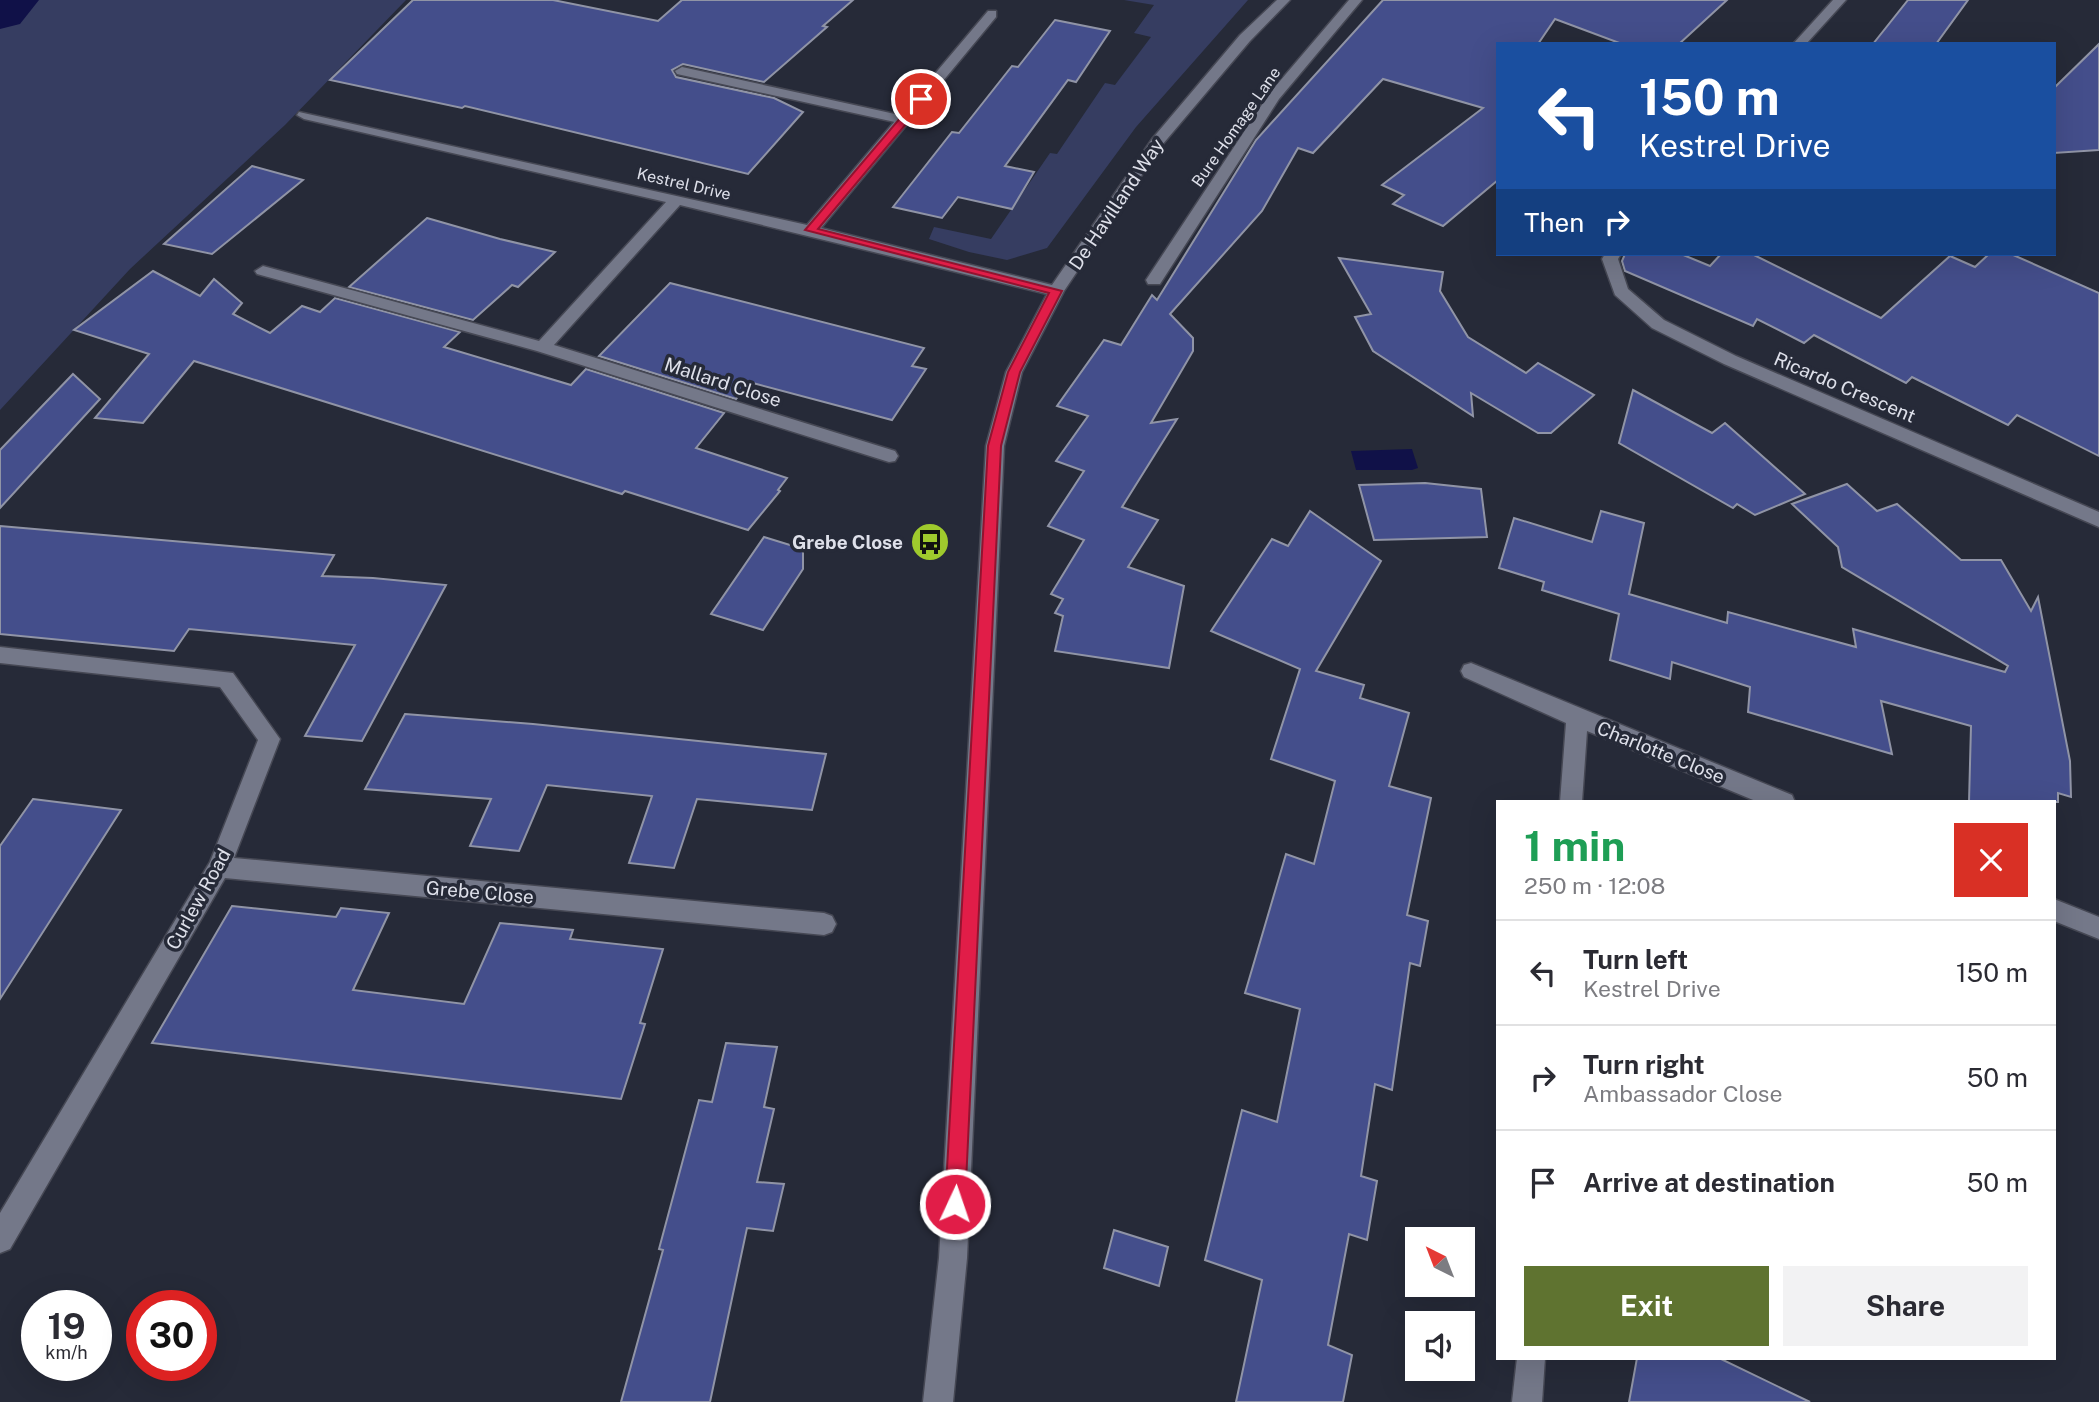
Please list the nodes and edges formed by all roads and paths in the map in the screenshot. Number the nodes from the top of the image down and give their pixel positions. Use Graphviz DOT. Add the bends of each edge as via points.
graph roads {
  1 [pos="1284,0"];
  2 [pos="1356,0"];
  3 [pos="1840,0"];
  4 [pos="992,14"];
  5 [pos="1801,42"];
  6 [pos="682,71"];
  7 [pos="304,116"];
  8 [pos="904,120"];
  9 [pos="676,200"];
  10 [pos="811,230"];
  11 [pos="1612,256"];
  12 [pos="263,271"];
  13 [pos="1154,280"];
  14 [pos="1056,291"];
  15 [pos="544,347"];
  16 [pos="889,456"];
  17 [pos="2099,520"];
  18 [pos="0,655"];
  19 [pos="1471,671"];
  20 [pos="1577,718"];
  21 [pos="1571,800"];
  22 [pos="1779,800"];
  23 [pos="219,867"];
  24 [pos="2056,911"];
  25 [pos="824,924"];
  26 [pos="2099,928"];
  27 [pos="0,1238"];
  28 [pos="1531,1360"];
  29 [pos="938,1402"];
  30 [pos="1527,1402"];
  1 -- 14 [label="street, De Havilland Way" via="1245,38 1157,142"];
  2 -- 13 [label="street, Bure Homage Lane" via="1274,97"];
  3 -- 5 [label="street"];
  4 -- 8 [label="street"];
  6 -- 8 [label="street"];
  7 -- 9 [label="street, Kestrel Drive"];
  8 -- 10 [label="street"];
  9 -- 10 [label="street, Kestrel Drive"];
  9 -- 15 [label="street"];
  10 -- 14 [label="street, Kestrel Drive"];
  11 -- 17 [label="street, Ricardo Crescent" via="1622,291 1658,324 1730,360"];
  12 -- 15 [label="street, Mallard Close"];
  14 -- 29 [label="street, De Havilland Way" via="1014,372 995,446 953,1258"];
  15 -- 16 [label="street, Mallard Close"];
  18 -- 23 [label="street, Curlew Road" via="226,679 269,739"];
  19 -- 20 [label="street, Charlotte Close"];
  20 -- 21 [label="street, Charlotte Close"];
  20 -- 22 [label="street, Charlotte Close"];
  23 -- 25 [label="street, Grebe Close"];
  23 -- 27 [label="street, Curlew Road"];
  24 -- 26 [label="street"];
  28 -- 30 [label="street"];
}
